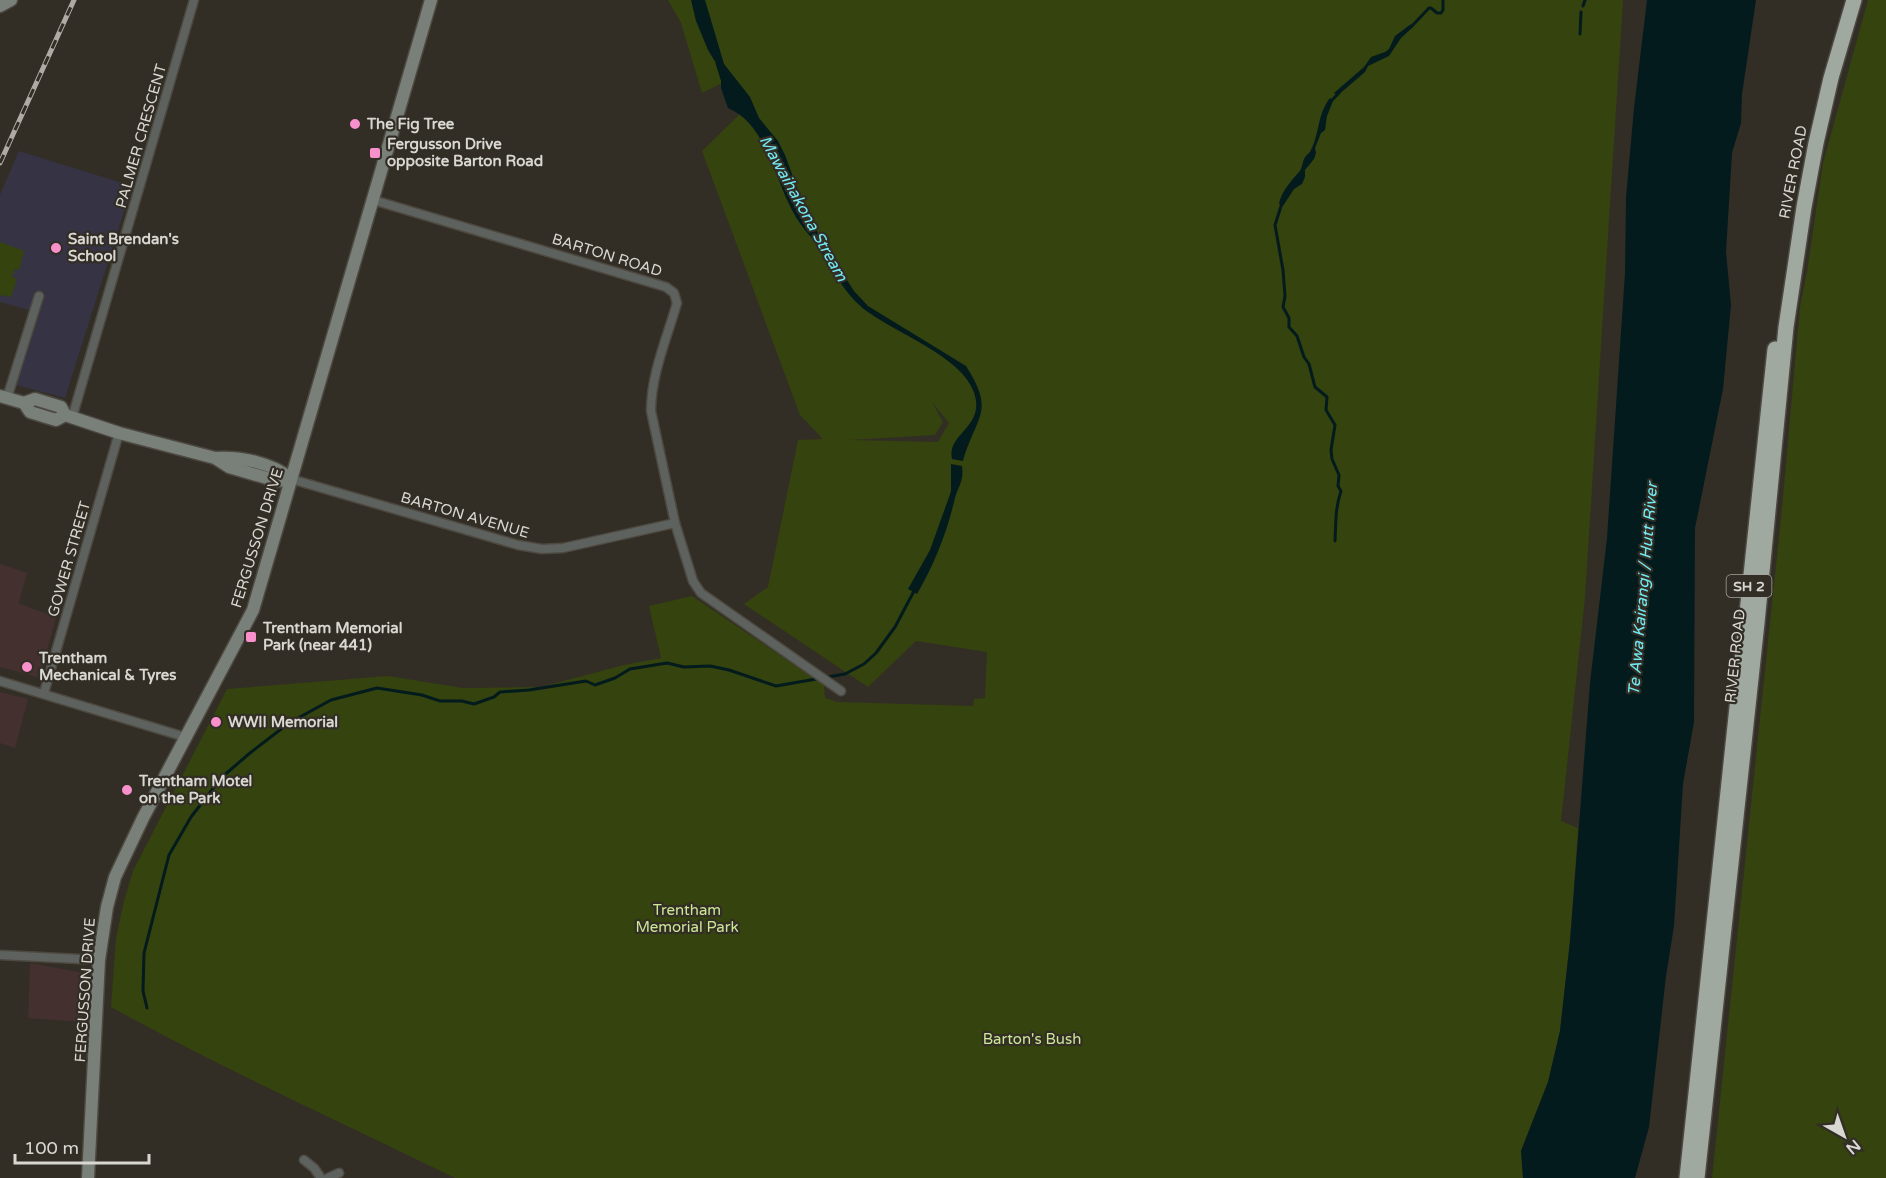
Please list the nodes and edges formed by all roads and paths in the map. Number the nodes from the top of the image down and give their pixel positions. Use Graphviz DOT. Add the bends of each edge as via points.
graph roads {
  1 [pos="11,0"];
  2 [pos="194,0"];
  3 [pos="431,0"];
  4 [pos="1843,0"];
  5 [pos="1854,0"];
  6 [pos="0,6"];
  7 [pos="373,200"];
  8 [pos="39,296"];
  9 [pos="3,397"];
  10 [pos="68,416"];
  11 [pos="119,433"];
  12 [pos="291,479"];
  13 [pos="675,523"];
  14 [pos="0,681"];
  15 [pos="841,691"];
  16 [pos="44,693"];
  17 [pos="185,737"];
  18 [pos="0,955"];
  19 [pos="99,960"];
  20 [pos="304,1160"];
  21 [pos="339,1173"];
  22 [pos="88,1178"];
  23 [pos="321,1178"];
  24 [pos="328,1178"];
  25 [pos="1686,1178"];
  26 [pos="1697,1178"];
  1 -- 6 [label="main road"];
  2 -- 10 [label="street, PALMER CRESCENT"];
  3 -- 7 [label="main road, FERGUSSON DRIVE"];
  4 -- 25 [label="highway, RIVER ROAD / SH 2" via="1812,119 1783,287"];
  5 -- 26 [label="highway, RIVER ROAD / SH 2" via="1816,143 1786,327"];
  7 -- 12 [label="main road, FERGUSSON DRIVE"];
  7 -- 13 [label="street, BARTON ROAD" via="666,287 674,293 677,303 654,379 651,411"];
  8 -- 9 [label="street"];
  9 -- 10 [label="main road" via="24,403 30,412 56,420"];
  10 -- 11 [label="main road"];
  11 -- 12 [label="main road" via="215,458 229,467 277,481"];
  11 -- 16 [label="street, GOWER STREET"];
  12 -- 13 [label="street, BARTON AVENUE" via="542,549 563,548"];
  12 -- 17 [label="main road, FERGUSSON DRIVE" via="253,610"];
  13 -- 15 [label="street" via="693,581 701,593"];
  14 -- 16 [label="street"];
  16 -- 17 [label="street"];
  17 -- 19 [label="main road, FERGUSSON DRIVE" via="115,877 106,907"];
  18 -- 19 [label="street"];
  19 -- 22 [label="main road, FERGUSSON DRIVE"];
  20 -- 23 [label="street"];
  21 -- 24 [label="street"];
}
